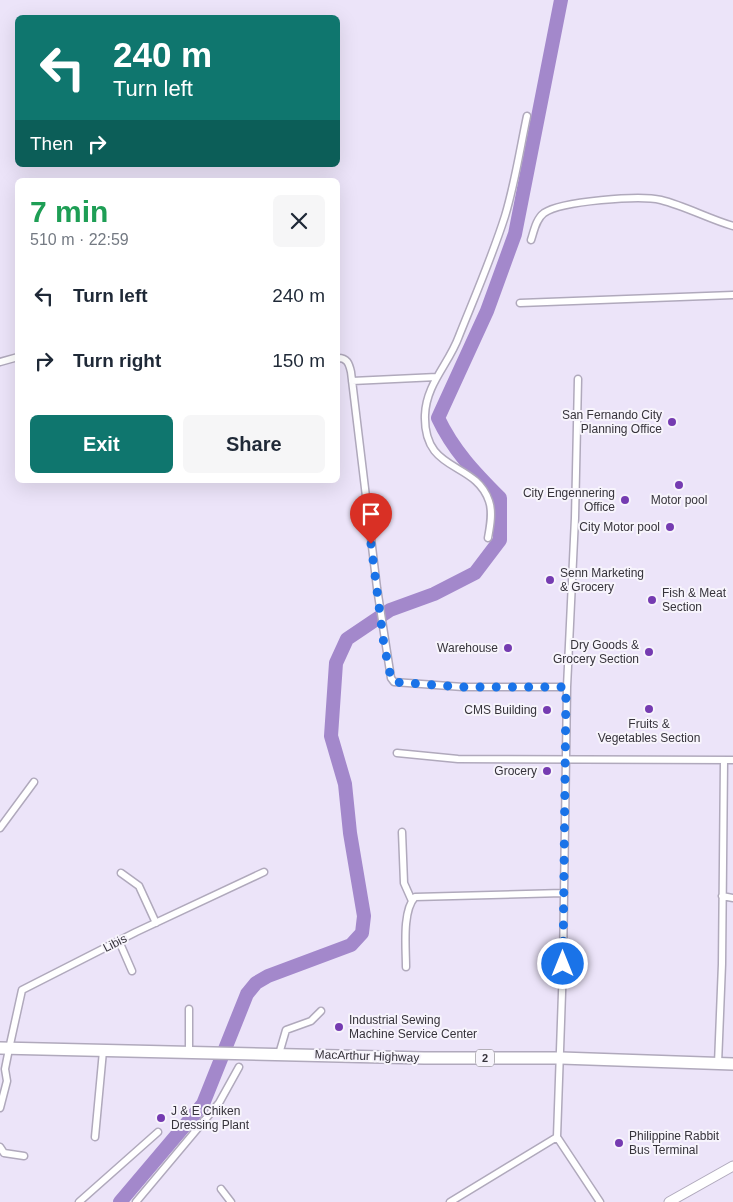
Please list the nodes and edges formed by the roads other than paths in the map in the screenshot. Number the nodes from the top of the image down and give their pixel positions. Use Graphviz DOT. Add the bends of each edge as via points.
graph roads {
  1 [pos="526,116"];
  2 [pos="733,226"];
  3 [pos="532,240"];
  4 [pos="733,295"];
  5 [pos="520,303"];
  6 [pos="340,358"];
  7 [pos="15,359"];
  8 [pos="0,362"];
  9 [pos="437,377"];
  10 [pos="578,379"];
  11 [pos="352,381"];
  12 [pos="488,538"];
  13 [pos="566,687"];
  14 [pos="397,753"];
  15 [pos="567,759"];
  16 [pos="733,760"];
  17 [pos="724,761"];
  18 [pos="34,782"];
  19 [pos="0,828"];
  20 [pos="402,832"];
  21 [pos="264,872"];
  22 [pos="121,873"];
  23 [pos="563,893"];
  24 [pos="722,896"];
  25 [pos="733,898"];
  26 [pos="412,901"];
  27 [pos="156,923"];
  28 [pos="119,941"];
  29 [pos="406,967"];
  30 [pos="132,971"];
  31 [pos="189,1009"];
  32 [pos="321,1011"];
  33 [pos="4,1049"];
  34 [pos="103,1050"];
  35 [pos="189,1053"];
  36 [pos="279,1054"];
  37 [pos="561,1058"];
  38 [pos="718,1064"];
  39 [pos="733,1064"];
  40 [pos="240,1067"];
  41 [pos="0,1108"];
  42 [pos="158,1132"];
  43 [pos="95,1137"];
  44 [pos="557,1138"];
  45 [pos="0,1147"];
  46 [pos="24,1156"];
  47 [pos="733,1166"];
  48 [pos="221,1189"];
  49 [pos="683,1199"];
  50 [pos="79,1202"];
  51 [pos="136,1202"];
  52 [pos="231,1202"];
  53 [pos="450,1202"];
  54 [pos="600,1202"];
  55 [pos="669,1202"];
  1 -- 9 [label="street" via="515,175 489,262 454,352"];
  2 -- 3 [label="street" via="661,200 624,199 564,204 550,210 542,214"];
  4 -- 5 [label="street"];
  6 -- 11 [label="street" via="349,363"];
  7 -- 8 [label="street"];
  9 -- 11 [label="street"];
  9 -- 12 [label="street" via="428,390 425,416 428,439 441,460 464,472 483,490 489,502"];
  10 -- 13 [label="street"];
  11 -- 13 [label="street" via="384,645 391,678 394,682 463,687"];
  13 -- 15 [label="street"];
  14 -- 15 [label="street" via="458,759"];
  15 -- 17 [label="street"];
  15 -- 23 [label="street"];
  16 -- 17 [label="street"];
  17 -- 24 [label="street"];
  18 -- 19 [label="street"];
  20 -- 26 [label="street" via="404,883"];
  21 -- 27 [label="street, Libis"];
  22 -- 27 [label="street" via="140,886"];
  23 -- 26 [label="street" via="421,895"];
  23 -- 37 [label="street"];
  24 -- 25 [label="street"];
  24 -- 38 [label="street"];
  26 -- 29 [label="street" via="406,937"];
  27 -- 28 [label="street, Libis"];
  28 -- 30 [label="street"];
  28 -- 33 [label="street, Libis" via="22,990"];
  31 -- 35 [label="street"];
  32 -- 36 [label="street" via="312,1020 286,1030"];
  33 -- 34 [label="highway, MacArthur Highway / 2"];
  33 -- 41 [label="street" via="7,1081"];
  34 -- 35 [label="highway, MacArthur Highway / 2"];
  34 -- 43 [label="street"];
  35 -- 36 [label="highway, MacArthur Highway / 2"];
  36 -- 37 [label="highway, MacArthur Highway / 2"];
  37 -- 38 [label="highway, MacArthur Highway / 2"];
  37 -- 44 [label="street"];
  38 -- 39 [label="highway, MacArthur Highway / 2"];
  40 -- 51 [label="street" via="219,1103"];
  42 -- 50 [label="street"];
  44 -- 53 [label="street"];
  44 -- 54 [label="street"];
  45 -- 46 [label="street" via="4,1152"];
  47 -- 49 [label="main road"];
  48 -- 52 [label="street"];
  49 -- 55 [label="main road"];
}
